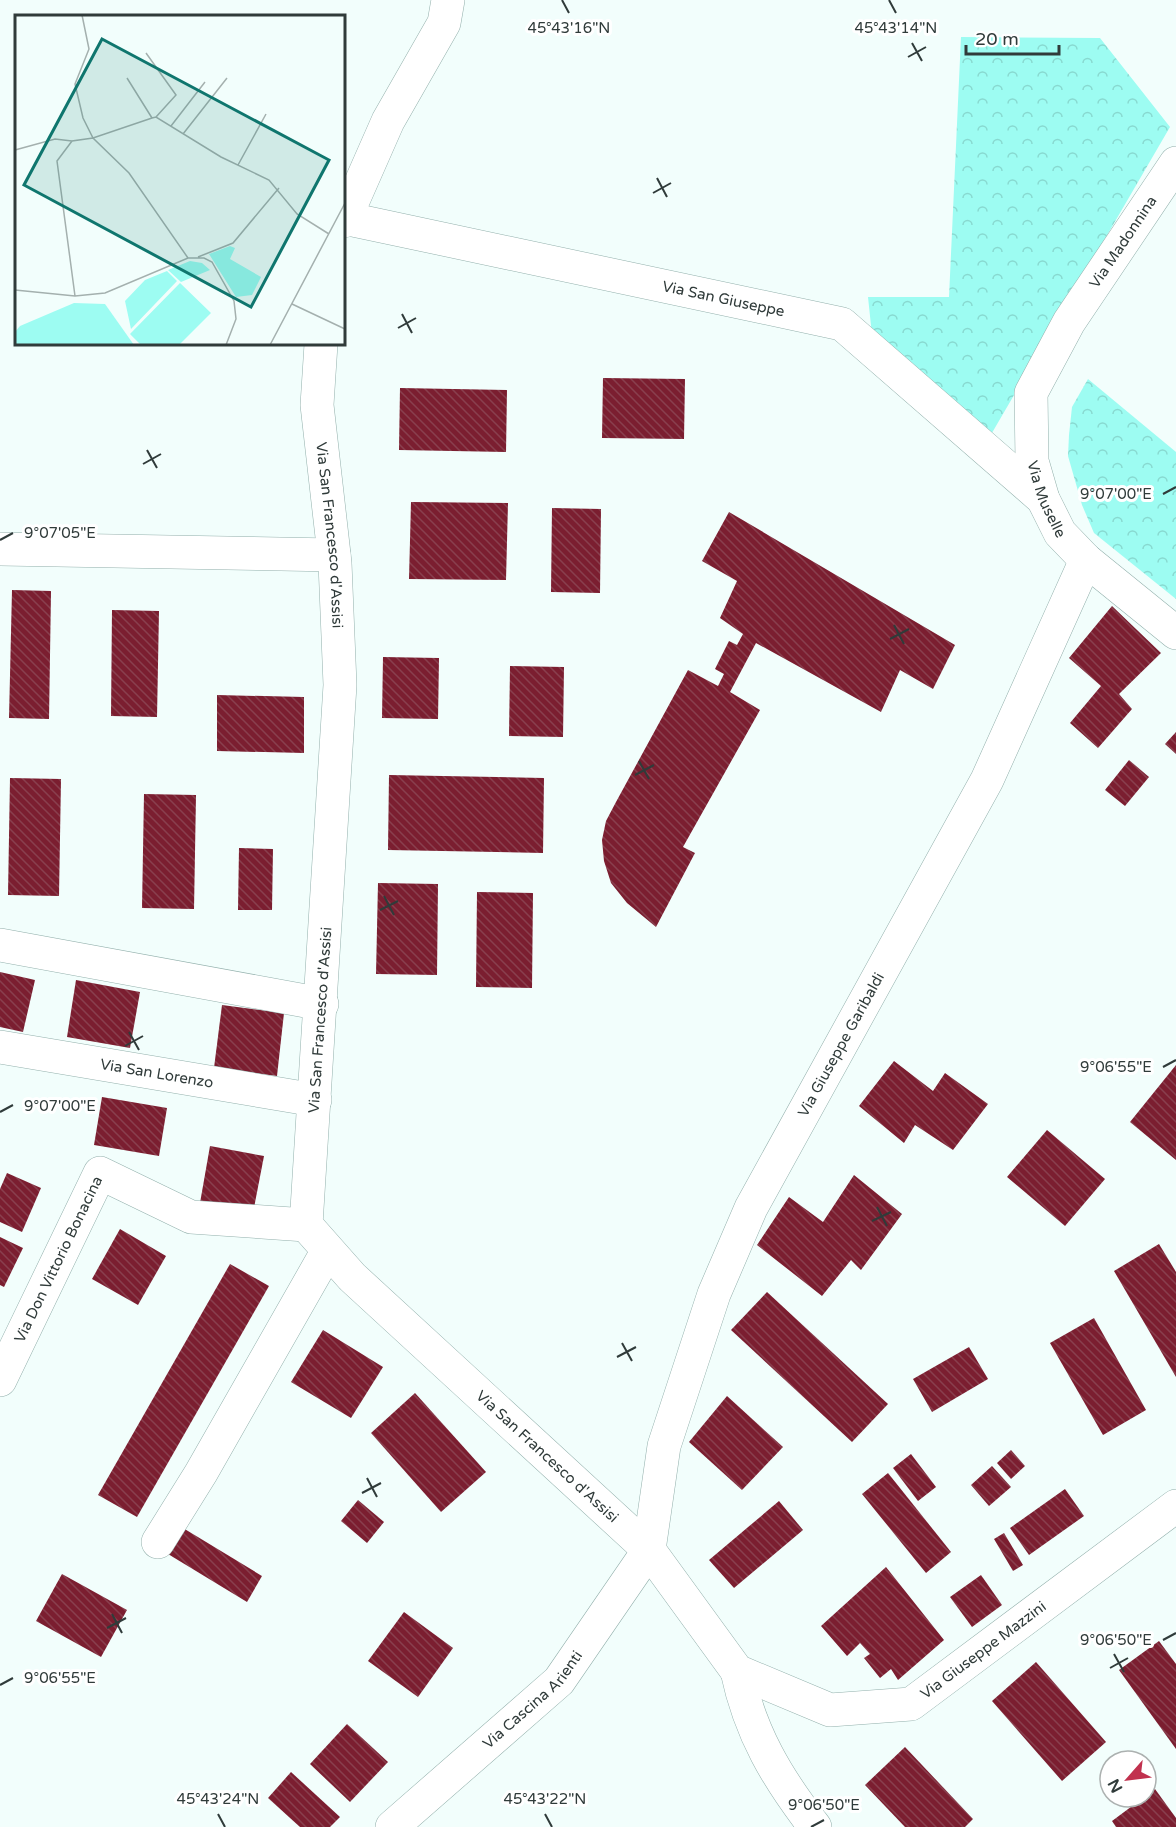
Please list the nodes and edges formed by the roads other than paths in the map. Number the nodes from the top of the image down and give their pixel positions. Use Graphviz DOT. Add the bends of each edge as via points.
graph roads {
  1 [pos="448,0"];
  2 [pos="1176,163"];
  3 [pos="345,217"];
  4 [pos="345,219"];
  5 [pos="1069,322"];
  6 [pos="321,345"];
  7 [pos="1042,500"];
  8 [pos="0,549"];
  9 [pos="334,555"];
  10 [pos="1086,560"];
  11 [pos="1176,633"];
  12 [pos="0,945"];
  13 [pos="322,1004"];
  14 [pos="0,1047"];
  15 [pos="315,1100"];
  16 [pos="306,1225"];
  17 [pos="327,1252"];
  18 [pos="0,1380"];
  19 [pos="1176,1506"];
  20 [pos="158,1542"];
  21 [pos="650,1550"];
  22 [pos="737,1671"];
  23 [pos="392,1827"];
  24 [pos="815,1827"];
  1 -- 3 [label="street" via="444,23 388,122"];
  2 -- 5 [label="street, Via Madonnina"];
  4 -- 7 [label="street, Via San Giuseppe" via="842,324"];
  5 -- 7 [label="street, Via Muselle" via="1030,393 1032,460"];
  6 -- 9 [label="street, Via San Francesco d'Assisi" via="317,405"];
  7 -- 10 [label="street, Via Muselle" via="1060,533"];
  8 -- 9 [label="street"];
  9 -- 13 [label="street, Via San Francesco d'Assisi" via="340,685"];
  10 -- 11 [label="street, Via Muselle"];
  10 -- 21 [label="street, Via Giuseppe Garibaldi" via="987,780 751,1209 714,1294 664,1446"];
  12 -- 13 [label="street"];
  13 -- 15 [label="street, Via San Francesco d'Assisi"];
  14 -- 15 [label="street, Via San Lorenzo"];
  15 -- 16 [label="street, Via San Francesco d'Assisi"];
  16 -- 17 [label="street, Via San Francesco d'Assisi"];
  16 -- 18 [label="street, Via Don Vittorio Bonacina" via="191,1218 100,1173"];
  17 -- 20 [label="street"];
  17 -- 21 [label="street, Via San Francesco d'Assisi"];
  19 -- 22 [label="street, Via Giuseppe Mazzini" via="912,1704 830,1710"];
  21 -- 22 [label="street"];
  21 -- 23 [label="street, Via Cascina Arienti" via="558,1681"];
  22 -- 24 [label="street" via="746,1710 784,1788"];
}
